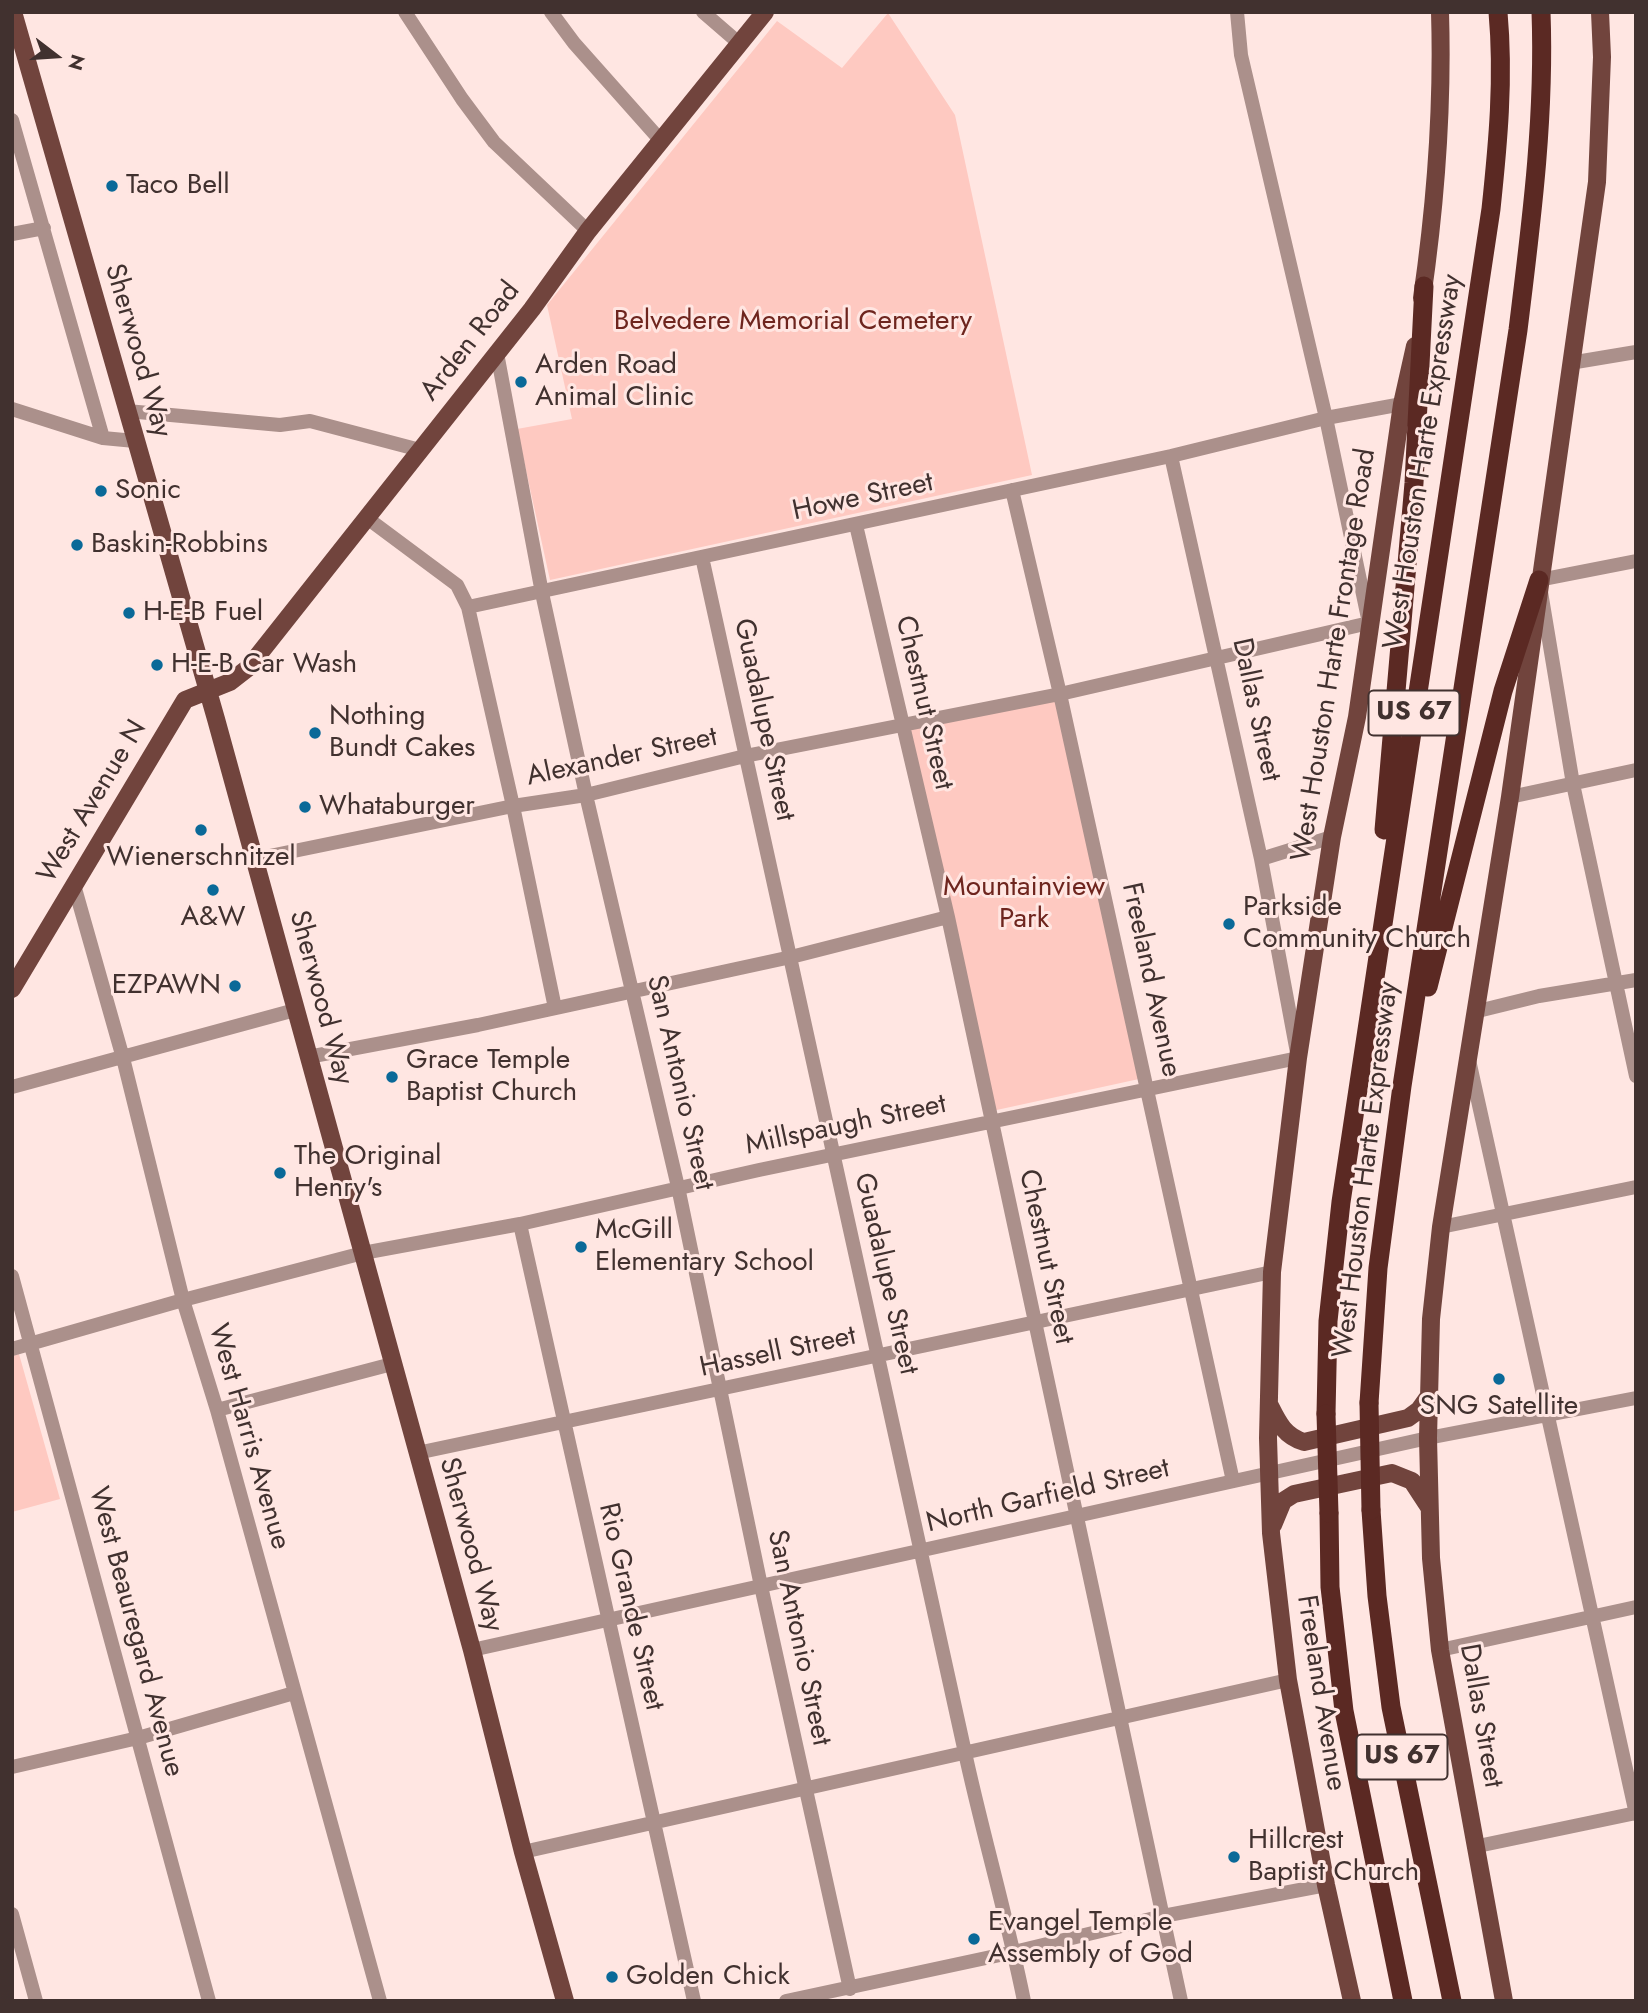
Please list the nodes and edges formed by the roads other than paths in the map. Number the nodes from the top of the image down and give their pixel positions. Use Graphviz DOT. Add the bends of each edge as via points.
graph roads {
  1 [pos="13,12"];
  2 [pos="405,12"];
  3 [pos="551,12"];
  4 [pos="703,12"];
  5 [pos="765,12"];
  6 [pos="1237,12"];
  7 [pos="1440,12"];
  8 [pos="1498,12"];
  9 [pos="1541,12"];
  10 [pos="1600,12"];
  11 [pos="16,39"];
  12 [pos="740,44"];
  13 [pos="12,120"];
  14 [pos="662,142"];
  15 [pos="44,228"];
  16 [pos="588,231"];
  17 [pos="12,234"];
  18 [pos="1423,286"];
  19 [pos="1636,352"];
  20 [pos="497,353"];
  21 [pos="1570,363"];
  22 [pos="1402,404"];
  23 [pos="12,409"];
  24 [pos="127,411"];
  25 [pos="1326,418"];
  26 [pos="103,438"];
  27 [pos="135,440"];
  28 [pos="421,450"];
  29 [pos="1171,456"];
  30 [pos="1012,491"];
  31 [pos="368,518"];
  32 [pos="856,524"];
  33 [pos="702,557"];
  34 [pos="1636,561"];
  35 [pos="1539,580"];
  36 [pos="542,593"];
  37 [pos="468,607"];
  38 [pos="1369,623"];
  39 [pos="1217,659"];
  40 [pos="208,690"];
  41 [pos="1060,694"];
  42 [pos="903,725"];
  43 [pos="745,756"];
  44 [pos="1636,770"];
  45 [pos="1573,783"];
  46 [pos="586,795"];
  47 [pos="1510,797"];
  48 [pos="513,806"];
  49 [pos="1332,837"];
  50 [pos="255,859"];
  51 [pos="1261,859"];
  52 [pos="74,885"];
  53 [pos="948,917"];
  54 [pos="791,957"];
  55 [pos="1636,980"];
  56 [pos="1614,985"];
  57 [pos="12,989"];
  58 [pos="632,989"];
  59 [pos="555,1008"];
  60 [pos="295,1010"];
  61 [pos="1475,1012"];
  62 [pos="1362,1049"];
  63 [pos="123,1058"];
  64 [pos="308,1058"];
  65 [pos="1298,1058"];
  66 [pos="1469,1059"];
  67 [pos="1636,1076"];
  68 [pos="1402,1086"];
  69 [pos="12,1087"];
  70 [pos="1147,1088"];
  71 [pos="990,1121"];
  72 [pos="832,1154"];
  73 [pos="678,1187"];
  74 [pos="1636,1187"];
  75 [pos="1505,1213"];
  76 [pos="520,1224"];
  77 [pos="1440,1227"];
  78 [pos="363,1253"];
  79 [pos="1272,1272"];
  80 [pos="12,1276"];
  81 [pos="1191,1288"];
  82 [pos="183,1300"];
  83 [pos="1035,1323"];
  84 [pos="31,1343"];
  85 [pos="12,1349"];
  86 [pos="878,1357"];
  87 [pos="392,1364"];
  88 [pos="720,1390"];
  89 [pos="1429,1396"];
  90 [pos="1636,1398"];
  91 [pos="1269,1404"];
  92 [pos="217,1410"];
  93 [pos="1548,1414"];
  94 [pos="563,1423"];
  95 [pos="1428,1438"];
  96 [pos="417,1452"];
  97 [pos="1269,1474"];
  98 [pos="1233,1482"];
  99 [pos="1429,1507"];
  100 [pos="1076,1516"];
  101 [pos="1271,1533"];
  102 [pos="922,1550"];
  103 [pos="761,1586"];
  104 [pos="1636,1607"];
  105 [pos="1591,1617"];
  106 [pos="607,1620"];
  107 [pos="472,1650"];
  108 [pos="1440,1650"];
  109 [pos="1288,1680"];
  110 [pos="294,1693"];
  111 [pos="1121,1718"];
  112 [pos="138,1738"];
  113 [pos="965,1753"];
  114 [pos="12,1767"];
  115 [pos="806,1788"];
  116 [pos="1636,1813"];
  117 [pos="656,1822"];
  118 [pos="1478,1846"];
  119 [pos="523,1852"];
  120 [pos="1425,1867"];
  121 [pos="1326,1885"];
  122 [pos="12,1914"];
  123 [pos="1163,1916"];
  124 [pos="1014,1952"];
  125 [pos="850,1989"];
  126 [pos="36,2001"];
  127 [pos="209,2001"];
  128 [pos="380,2001"];
  129 [pos="565,2001"];
  130 [pos="694,2001"];
  131 [pos="786,2001"];
  132 [pos="1024,2001"];
  133 [pos="1181,2001"];
  134 [pos="1352,2001"];
  135 [pos="1402,2001"];
  136 [pos="1452,2001"];
  137 [pos="1462,2001"];
  138 [pos="1504,2001"];
  1 -- 11 [label="main road, Sherwood Way"];
  2 -- 16 [label="street" via="494,142"];
  3 -- 14 [label="street"];
  4 -- 12 [label="street"];
  5 -- 12 [label="main road, Arden Road"];
  6 -- 25 [label="street" via="1241,55"];
  7 -- 18 [label="main road, West Houston Harte Frontage Road" via="1442,83 1435,205"];
  8 -- 62 [label="highway, West Houston Harte Expressway / US 67" via="1500,121 1491,209"];
  9 -- 68 [label="highway, West Houston Harte Expressway / US 67" via="1540,135 1520,317"];
  10 -- 21 [label="main road" via="1597,182"];
  11 -- 24 [label="main road, Sherwood Way"];
  12 -- 14 [label="main road, Arden Road"];
  13 -- 15 [label="street, Sherwood Way"];
  14 -- 16 [label="main road, Arden Road"];
  15 -- 17 [label="street"];
  15 -- 26 [label="street, Sherwood Way"];
  16 -- 20 [label="main road, Arden Road"];
  18 -- 22 [label="main road, West Houston Harte Frontage Road"];
  18 -- 62 [label="highway" via="1414,483"];
  19 -- 21 [label="street"];
  20 -- 28 [label="main road, Arden Road"];
  20 -- 36 [label="street, San Antonio Street"];
  21 -- 35 [label="main road"];
  22 -- 25 [label="street, Howe Street"];
  22 -- 38 [label="main road, West Houston Harte Frontage Road"];
  23 -- 26 [label="street"];
  24 -- 27 [label="main road, Sherwood Way"];
  24 -- 28 [label="street" via="280,425 310,421"];
  25 -- 29 [label="street, Howe Street"];
  25 -- 38 [label="street"];
  26 -- 27 [label="street"];
  27 -- 40 [label="main road, Sherwood Way"];
  28 -- 31 [label="main road, Arden Road"];
  29 -- 30 [label="street, Howe Street"];
  29 -- 39 [label="street, Dallas Street"];
  30 -- 32 [label="street, Howe Street"];
  30 -- 41 [label="street, Freeland Avenue"];
  31 -- 37 [label="street" via="457,585"];
  31 -- 40 [label="main road, Arden Road" via="248,668 230,682"];
  32 -- 33 [label="street, Howe Street"];
  32 -- 42 [label="street, Chestnut Street"];
  33 -- 36 [label="street, Howe Street"];
  33 -- 43 [label="street, Guadalupe Street"];
  34 -- 35 [label="street"];
  35 -- 45 [label="street"];
  35 -- 47 [label="main road"];
  35 -- 68 [label="highway" via="1503,691"];
  36 -- 37 [label="street, Howe Street"];
  36 -- 46 [label="street, San Antonio Street"];
  37 -- 48 [label="street"];
  38 -- 39 [label="street, Alexander Street"];
  38 -- 49 [label="main road, West Houston Harte Frontage Road" via="1357,716"];
  39 -- 41 [label="street, Alexander Street"];
  39 -- 51 [label="street, Dallas Street"];
  40 -- 50 [label="main road, Sherwood Way"];
  40 -- 52 [label="main road, West Avenue N" via="185,699"];
  41 -- 42 [label="street, Alexander Street"];
  41 -- 70 [label="street, Freeland Avenue"];
  42 -- 43 [label="street, Alexander Street"];
  42 -- 53 [label="street, Chestnut Street"];
  43 -- 46 [label="street, Alexander Street"];
  43 -- 54 [label="street, Guadalupe Street"];
  44 -- 45 [label="street"];
  45 -- 47 [label="street"];
  45 -- 56 [label="street"];
  46 -- 48 [label="street, Alexander Street"];
  46 -- 58 [label="street, San Antonio Street"];
  47 -- 61 [label="main road"];
  48 -- 50 [label="street, Alexander Street"];
  48 -- 59 [label="street"];
  49 -- 51 [label="street"];
  49 -- 65 [label="main road, West Houston Harte Frontage Road"];
  50 -- 60 [label="main road, Sherwood Way"];
  51 -- 65 [label="street, Dallas Street"];
  52 -- 57 [label="main road, West Avenue N"];
  52 -- 63 [label="street, West Harris Avenue"];
  53 -- 54 [label="street"];
  53 -- 71 [label="street, Chestnut Street"];
  54 -- 58 [label="street"];
  54 -- 72 [label="street, Guadalupe Street"];
  55 -- 56 [label="street"];
  56 -- 61 [label="street" via="1539,996"];
  56 -- 67 [label="street"];
  58 -- 59 [label="street"];
  58 -- 73 [label="street, San Antonio Street"];
  59 -- 64 [label="street"];
  60 -- 63 [label="street"];
  60 -- 64 [label="main road, Sherwood Way"];
  61 -- 66 [label="main road"];
  62 -- 135 [label="highway, West Houston Harte Expressway / US 67, bridge" via="1328,1321 1330,1587 1344,1711"];
  63 -- 69 [label="street"];
  63 -- 82 [label="street, West Harris Avenue"];
  64 -- 78 [label="main road, Sherwood Way"];
  65 -- 70 [label="street, Millspaugh Street"];
  65 -- 79 [label="main road, West Houston Harte Frontage Road"];
  66 -- 75 [label="street"];
  66 -- 77 [label="main road"];
  68 -- 120 [label="highway, West Houston Harte Expressway / US 67, bridge" via="1378,1268 1369,1403 1371,1510 1391,1707"];
  70 -- 71 [label="street, Millspaugh Street"];
  70 -- 81 [label="street, Freeland Avenue"];
  71 -- 72 [label="street, Millspaugh Street"];
  71 -- 83 [label="street, Chestnut Street"];
  72 -- 73 [label="street, Millspaugh Street"];
  72 -- 86 [label="street, Guadalupe Street"];
  73 -- 76 [label="street, Millspaugh Street"];
  73 -- 88 [label="street, San Antonio Street"];
  74 -- 75 [label="street"];
  75 -- 77 [label="street"];
  75 -- 93 [label="street"];
  76 -- 78 [label="street, Millspaugh Street"];
  76 -- 94 [label="street, Rio Grande Street"];
  77 -- 89 [label="main road"];
  78 -- 82 [label="street, Millspaugh Street"];
  78 -- 87 [label="main road, Sherwood Way"];
  79 -- 81 [label="street, Hassell Street"];
  79 -- 91 [label="main road, West Houston Harte Frontage Road"];
  80 -- 84 [label="street, West Beauregard Avenue"];
  81 -- 83 [label="street, Hassell Street"];
  81 -- 98 [label="street, Freeland Avenue"];
  82 -- 84 [label="street, Millspaugh Street"];
  82 -- 92 [label="street, West Harris Avenue"];
  83 -- 86 [label="street, Hassell Street"];
  83 -- 100 [label="street, Chestnut Street"];
  84 -- 85 [label="street, Millspaugh Street"];
  84 -- 112 [label="street, West Beauregard Avenue"];
  86 -- 88 [label="street, Hassell Street"];
  86 -- 102 [label="street, Guadalupe Street"];
  87 -- 92 [label="street"];
  87 -- 96 [label="main road, Sherwood Way"];
  88 -- 94 [label="street, Hassell Street"];
  88 -- 103 [label="street, San Antonio Street"];
  89 -- 91 [label="main road" via="1408,1418 1304,1442 1290,1437"];
  89 -- 95 [label="main road"];
  90 -- 93 [label="street, North Garfield Street"];
  91 -- 97 [label="main road, West Houston Harte Frontage Road"];
  92 -- 110 [label="street, West Harris Avenue"];
  93 -- 95 [label="street, North Garfield Street"];
  93 -- 105 [label="street"];
  94 -- 96 [label="street, Hassell Street"];
  94 -- 106 [label="street, Rio Grande Street"];
  95 -- 97 [label="street, North Garfield Street"];
  95 -- 99 [label="main road, Dallas Street"];
  96 -- 107 [label="main road, Sherwood Way"];
  97 -- 98 [label="street, North Garfield Street"];
  97 -- 101 [label="main road, Freeland Avenue"];
  98 -- 100 [label="street, North Garfield Street"];
  99 -- 101 [label="main road" via="1412,1481 1392,1473 1294,1494 1283,1501"];
  99 -- 108 [label="main road, Dallas Street"];
  100 -- 102 [label="street, North Garfield Street"];
  100 -- 111 [label="street, Chestnut Street"];
  101 -- 109 [label="main road, Freeland Avenue"];
  102 -- 103 [label="street, North Garfield Street"];
  102 -- 113 [label="street, Guadalupe Street"];
  103 -- 106 [label="street, North Garfield Street"];
  103 -- 115 [label="street, San Antonio Street"];
  104 -- 105 [label="street"];
  105 -- 108 [label="street"];
  105 -- 116 [label="street"];
  106 -- 107 [label="street, North Garfield Street"];
  106 -- 117 [label="street, Rio Grande Street"];
  107 -- 119 [label="main road, Sherwood Way"];
  108 -- 118 [label="main road, Dallas Street"];
  109 -- 111 [label="street"];
  109 -- 121 [label="main road, Freeland Avenue"];
  110 -- 112 [label="street"];
  110 -- 128 [label="street, West Harris Avenue"];
  111 -- 113 [label="street"];
  111 -- 123 [label="street, Chestnut Street"];
  112 -- 114 [label="street"];
  112 -- 127 [label="street, West Beauregard Avenue"];
  113 -- 115 [label="street"];
  113 -- 124 [label="street, Guadalupe Street"];
  115 -- 117 [label="street"];
  115 -- 125 [label="street, San Antonio Street"];
  116 -- 118 [label="street"];
  117 -- 119 [label="street"];
  117 -- 130 [label="street, Rio Grande Street"];
  118 -- 138 [label="main road, Dallas Street"];
  119 -- 129 [label="main road, Sherwood Way"];
  120 -- 136 [label="highway, West Houston Harte Expressway / US 67"];
  120 -- 137 [label="highway"];
  121 -- 123 [label="street"];
  121 -- 134 [label="main road, Freeland Avenue"];
  122 -- 126 [label="street"];
  123 -- 124 [label="street"];
  123 -- 133 [label="street, Chestnut Street"];
  124 -- 125 [label="street"];
  124 -- 132 [label="street, Guadalupe Street"];
  125 -- 131 [label="street"];
}
